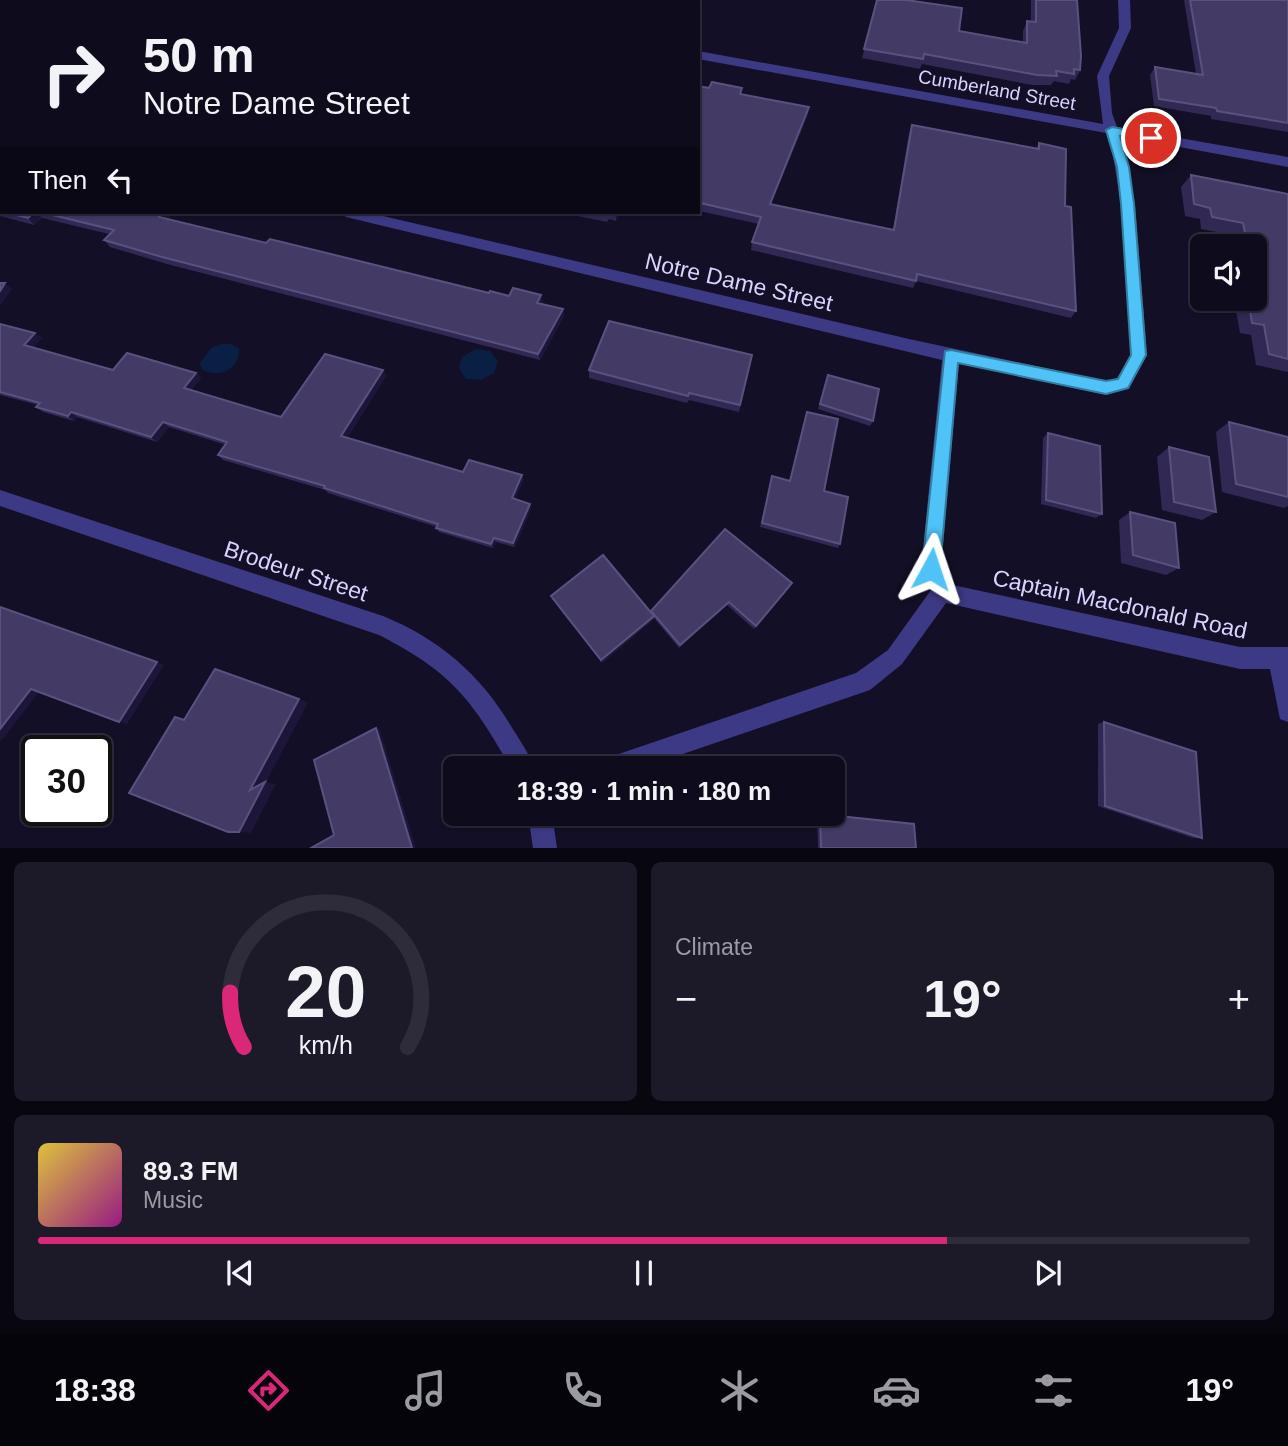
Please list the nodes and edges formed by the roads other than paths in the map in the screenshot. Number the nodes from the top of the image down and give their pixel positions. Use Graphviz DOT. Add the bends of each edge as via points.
graph roads {
  1 [pos="1124,0"];
  2 [pos="700,55"];
  3 [pos="1112,130"];
  4 [pos="1288,162"];
  5 [pos="354,214"];
  6 [pos="951,356"];
  7 [pos="0,498"];
  8 [pos="942,592"];
  9 [pos="1283,659"];
  10 [pos="1288,712"];
  11 [pos="516,756"];
  12 [pos="645,756"];
  13 [pos="542,826"];
  14 [pos="545,848"];
  1 -- 3 [label="street" via="1125,28 1103,76"];
  2 -- 3 [label="street, Cumberland Street"];
  3 -- 4 [label="street, Cumberland Street"];
  3 -- 6 [label="street, Notre Dame Street" via="1128,204 1139,355 1123,384 1106,388"];
  5 -- 6 [label="street, Notre Dame Street"];
  6 -- 8 [label="street" via="931,569"];
  7 -- 11 [label="street, Brodeur Street" via="383,626 443,660 463,677"];
  8 -- 9 [label="street, Captain Macdonald Road" via="1240,658"];
  8 -- 12 [label="street" via="895,657 862,682"];
  9 -- 10 [label="street"];
  13 -- 14 [label="street"];
}
